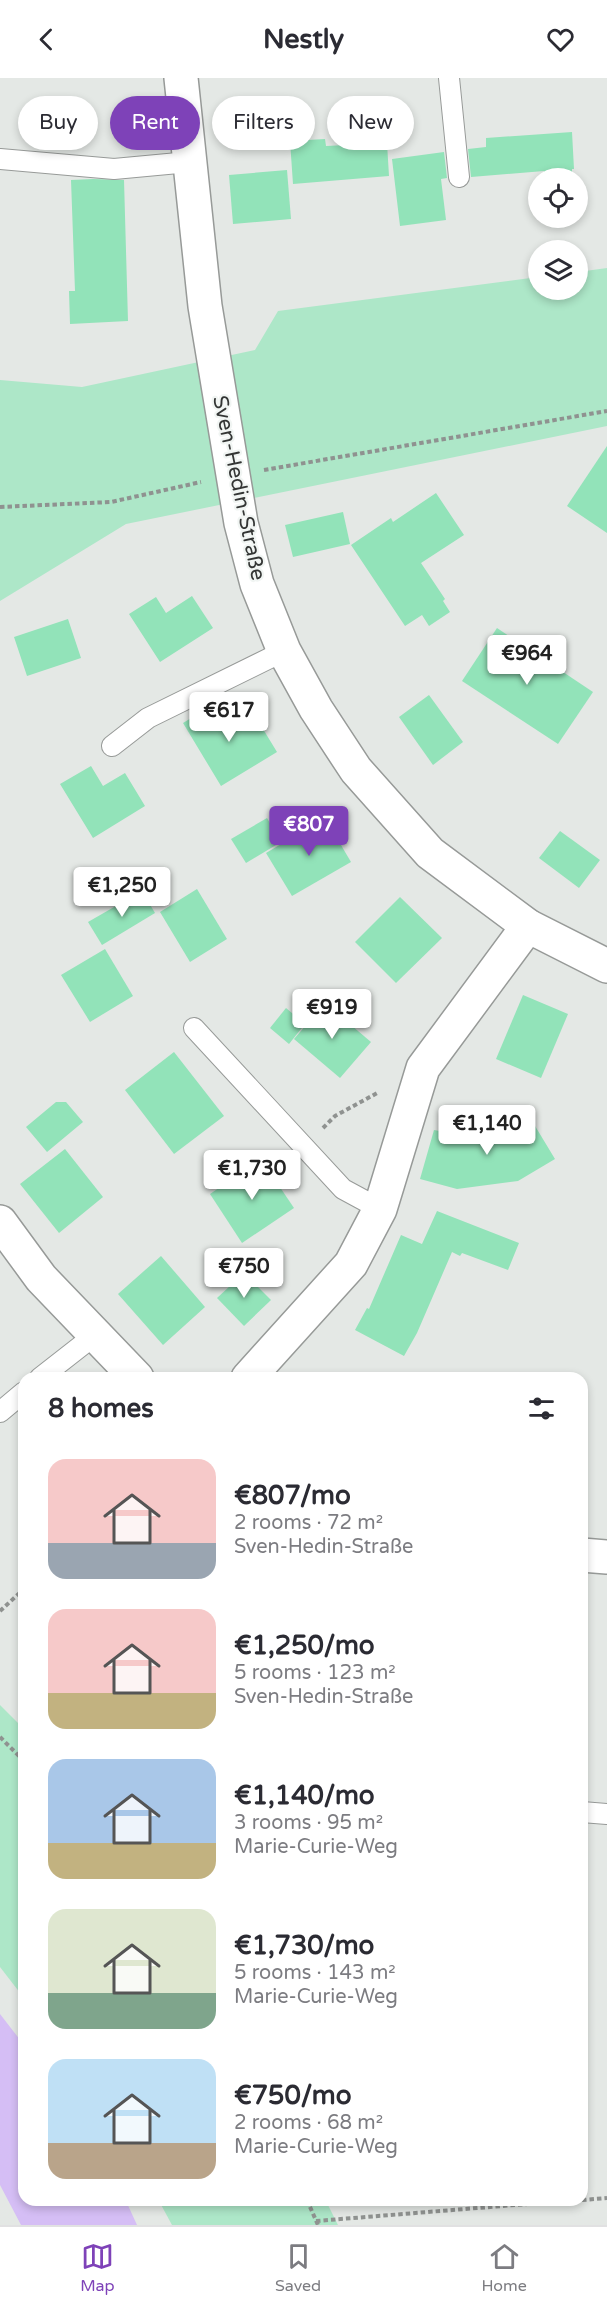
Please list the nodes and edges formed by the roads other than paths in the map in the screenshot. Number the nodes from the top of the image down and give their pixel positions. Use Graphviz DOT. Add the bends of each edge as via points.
graph roads {
  1 [pos="181,78"];
  2 [pos="449,78"];
  3 [pos="0,159"];
  4 [pos="189,162"];
  5 [pos="459,177"];
  6 [pos="284,651"];
  7 [pos="111,746"];
  8 [pos="528,926"];
  9 [pos="607,966"];
  10 [pos="194,1028"];
  11 [pos="380,1209"];
  12 [pos="0,1222"];
  13 [pos="95,1335"];
  14 [pos="48,1372"];
  15 [pos="131,1372"];
  16 [pos="253,1372"];
  17 [pos="18,1397"];
  18 [pos="0,1412"];
  19 [pos="588,1555"];
  20 [pos="607,1557"];
  21 [pos="588,1812"];
  22 [pos="607,1814"];
  1 -- 4 [label="street, Sven-Hedin-Straße"];
  2 -- 5 [label="lane"];
  3 -- 4 [label="lane" via="114,169"];
  4 -- 6 [label="street, Sven-Hedin-Straße" via="205,306 241,523 257,584"];
  6 -- 7 [label="lane" via="147,718"];
  6 -- 8 [label="street, Sven-Hedin-Straße" via="356,770 430,853"];
  8 -- 9 [label="street, Sven-Hedin-Straße"];
  8 -- 11 [label="street" via="423,1068"];
  10 -- 11 [label="lane" via="343,1189"];
  11 -- 16 [label="street" via="351,1264"];
  12 -- 13 [label="street" via="41,1278"];
  13 -- 14 [label="lane"];
  13 -- 15 [label="street"];
  17 -- 18 [label="lane"];
  19 -- 20 [label="street"];
  21 -- 22 [label="lane"];
}
